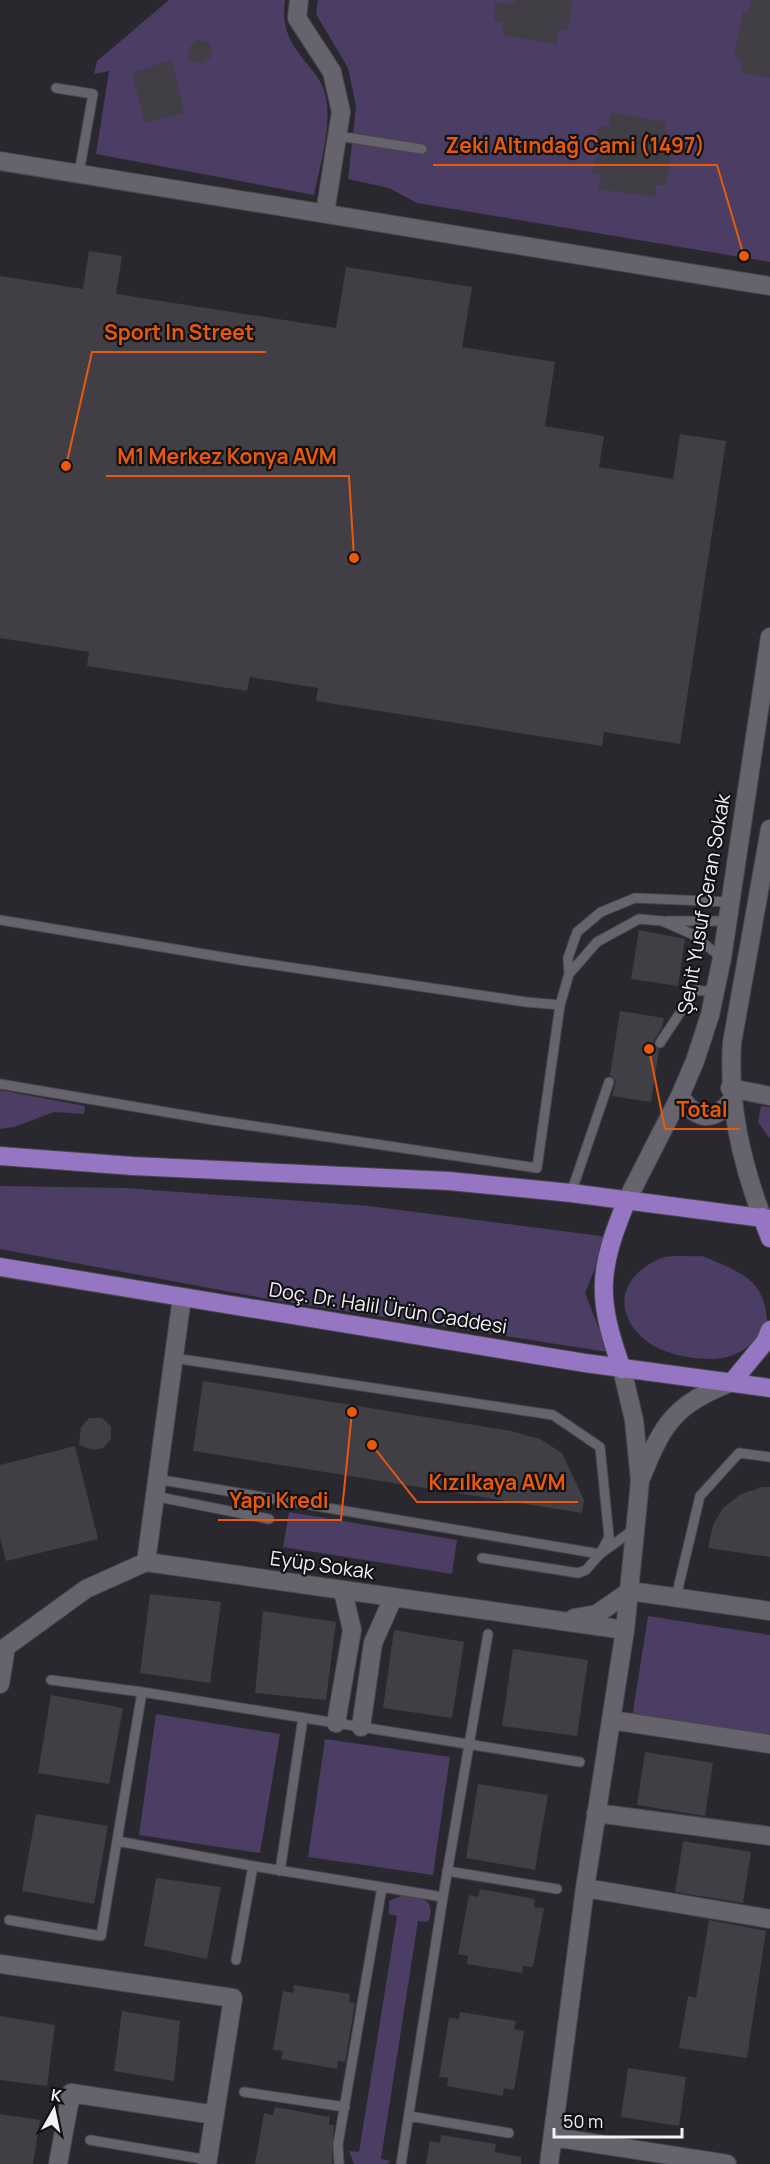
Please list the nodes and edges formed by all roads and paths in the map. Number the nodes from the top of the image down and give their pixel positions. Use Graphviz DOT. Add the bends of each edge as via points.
graph roads {
  1 [pos="299,0"];
  2 [pos="56,88"];
  3 [pos="338,136"];
  4 [pos="422,149"];
  5 [pos="0,161"];
  6 [pos="79,173"];
  7 [pos="325,213"];
  8 [pos="770,286"];
  9 [pos="770,637"];
  10 [pos="770,829"];
  11 [pos="730,902"];
  12 [pos="0,920"];
  13 [pos="662,921"];
  14 [pos="727,921"];
  15 [pos="722,958"];
  16 [pos="568,974"];
  17 [pos="714,992"];
  18 [pos="561,1005"];
  19 [pos="660,1043"];
  20 [pos="609,1082"];
  21 [pos="0,1084"];
  22 [pos="731,1094"];
  23 [pos="680,1096"];
  24 [pos="770,1096"];
  25 [pos="0,1156"];
  26 [pos="571,1193"];
  27 [pos="627,1200"];
  28 [pos="766,1218"];
  29 [pos="770,1239"];
  30 [pos="0,1267"];
  31 [pos="182,1297"];
  32 [pos="770,1330"];
  33 [pos="174,1358"];
  34 [pos="622,1369"];
  35 [pos="732,1382"];
  36 [pos="770,1388"];
  37 [pos="770,1457"];
  38 [pos="640,1480"];
  39 [pos="155,1488"];
  40 [pos="269,1518"];
  41 [pos="636,1528"];
  42 [pos="600,1554"];
  43 [pos="482,1558"];
  44 [pos="146,1562"];
  45 [pos="343,1591"];
  46 [pos="630,1591"];
  47 [pos="676,1597"];
  48 [pos="393,1598"];
  49 [pos="770,1611"];
  50 [pos="556,1621"];
  51 [pos="625,1630"];
  52 [pos="488,1634"];
  53 [pos="3,1643"];
  54 [pos="51,1680"];
  55 [pos="0,1684"];
  56 [pos="142,1692"];
  57 [pos="303,1718"];
  58 [pos="611,1720"];
  59 [pos="336,1723"];
  60 [pos="361,1727"];
  61 [pos="468,1744"];
  62 [pos="770,1744"];
  63 [pos="580,1762"];
  64 [pos="596,1813"];
  65 [pos="770,1836"];
  66 [pos="117,1841"];
  67 [pos="253,1866"];
  68 [pos="280,1871"];
  69 [pos="447,1871"];
  70 [pos="382,1887"];
  71 [pos="585,1888"];
  72 [pos="557,1889"];
  73 [pos="443,1897"];
  74 [pos="770,1919"];
  75 [pos="9,1920"];
  76 [pos="236,1960"];
  77 [pos="0,1964"];
  78 [pos="244,2092"];
  79 [pos="345,2107"];
  80 [pos="215,2115"];
  81 [pos="409,2116"];
  82 [pos="509,2133"];
  83 [pos="553,2137"];
  84 [pos="90,2140"];
  85 [pos="207,2162"];
  86 [pos="57,2164"];
  87 [pos="339,2164"];
  88 [pos="401,2164"];
  89 [pos="549,2164"];
  90 [pos="727,2164"];
  1 -- 3 [label="street" via="297,18 332,72 341,112"];
  2 -- 6 [label="lane" via="93,94"];
  3 -- 4 [label="lane"];
  3 -- 7 [label="street"];
  5 -- 6 [label="street"];
  6 -- 7 [label="street"];
  7 -- 8 [label="street"];
  9 -- 11 [label="street, Şehit Yusuf Ceran Sokak"];
  10 -- 22 [label="street" via="732,1043"];
  11 -- 14 [label="street, Şehit Yusuf Ceran Sokak"];
  11 -- 16 [label="lane" via="634,898 601,912 577,932 568,958"];
  12 -- 18 [label="lane" via="240,960"];
  13 -- 14 [label="lane"];
  13 -- 15 [label="lane" via="692,934"];
  13 -- 16 [label="lane" via="639,919 597,942"];
  14 -- 15 [label="street, Şehit Yusuf Ceran Sokak"];
  15 -- 17 [label="street, Şehit Yusuf Ceran Sokak"];
  16 -- 18 [label="lane"];
  17 -- 19 [label="lane" via="695,990"];
  17 -- 23 [label="street, Şehit Yusuf Ceran Sokak" via="703,1038"];
  18 -- 21 [label="lane" via="537,1168"];
  20 -- 26 [label="lane"];
  22 -- 23 [label="street" via="716,1115 704,1116 693,1112"];
  22 -- 24 [label="street"];
  22 -- 28 [label="street" via="743,1160"];
  23 -- 27 [label="street, Şehit Yusuf Ceran Sokak"];
  25 -- 26 [label="main road" via="398,1177"];
  26 -- 27 [label="main road"];
  27 -- 28 [label="main road"];
  27 -- 34 [label="main road" via="602,1277 607,1325"];
  28 -- 29 [label="main road"];
  30 -- 31 [label="main road, Doç. Dr. Halil Ürün Caddesi"];
  31 -- 33 [label="street"];
  31 -- 34 [label="main road, Doç. Dr. Halil Ürün Caddesi"];
  32 -- 35 [label="main road" via="765,1342"];
  33 -- 39 [label="street"];
  33 -- 42 [label="lane" via="553,1415 600,1447 609,1537"];
  34 -- 35 [label="main road, Doç. Dr. Halil Ürün Caddesi"];
  34 -- 38 [label="street" via="634,1420"];
  35 -- 36 [label="main road, Doç. Dr. Halil Ürün Caddesi"];
  35 -- 38 [label="street" via="676,1411 664,1426"];
  37 -- 47 [label="lane" via="739,1454 700,1496"];
  38 -- 41 [label="street"];
  39 -- 40 [label="lane"];
  39 -- 42 [label="lane"];
  39 -- 44 [label="street"];
  41 -- 42 [label="lane"];
  41 -- 46 [label="street"];
  42 -- 43 [label="lane" via="578,1573"];
  44 -- 45 [label="street, Eyüp Sokak"];
  44 -- 53 [label="street" via="86,1589"];
  45 -- 48 [label="street, Eyüp Sokak"];
  45 -- 59 [label="street" via="352,1630"];
  46 -- 47 [label="street"];
  46 -- 50 [label="street" via="597,1614"];
  46 -- 51 [label="street"];
  47 -- 49 [label="street"];
  48 -- 50 [label="street, Eyüp Sokak"];
  48 -- 60 [label="street" via="373,1643"];
  50 -- 51 [label="street, Eyüp Sokak"];
  51 -- 58 [label="street"];
  52 -- 61 [label="lane"];
  53 -- 55 [label="street"];
  54 -- 56 [label="lane"];
  56 -- 57 [label="lane"];
  56 -- 66 [label="lane"];
  57 -- 59 [label="lane"];
  57 -- 68 [label="lane"];
  58 -- 62 [label="street"];
  58 -- 64 [label="street"];
  59 -- 60 [label="lane"];
  60 -- 61 [label="lane"];
  61 -- 63 [label="lane"];
  61 -- 69 [label="lane"];
  64 -- 65 [label="street"];
  64 -- 71 [label="street"];
  66 -- 67 [label="lane"];
  66 -- 75 [label="lane" via="101,1936"];
  67 -- 68 [label="lane"];
  67 -- 76 [label="lane"];
  68 -- 70 [label="lane"];
  69 -- 72 [label="lane"];
  69 -- 73 [label="lane"];
  70 -- 73 [label="lane"];
  70 -- 79 [label="lane"];
  71 -- 74 [label="street"];
  71 -- 83 [label="street"];
  73 -- 81 [label="lane"];
  77 -- 80 [label="street" via="233,1998"];
  78 -- 79 [label="lane"];
  79 -- 87 [label="lane" via="338,2144"];
  80 -- 85 [label="street"];
  80 -- 86 [label="street" via="71,2093"];
  81 -- 82 [label="lane"];
  81 -- 88 [label="lane"];
  83 -- 89 [label="street"];
  83 -- 90 [label="street"];
  84 -- 85 [label="lane"];
}
